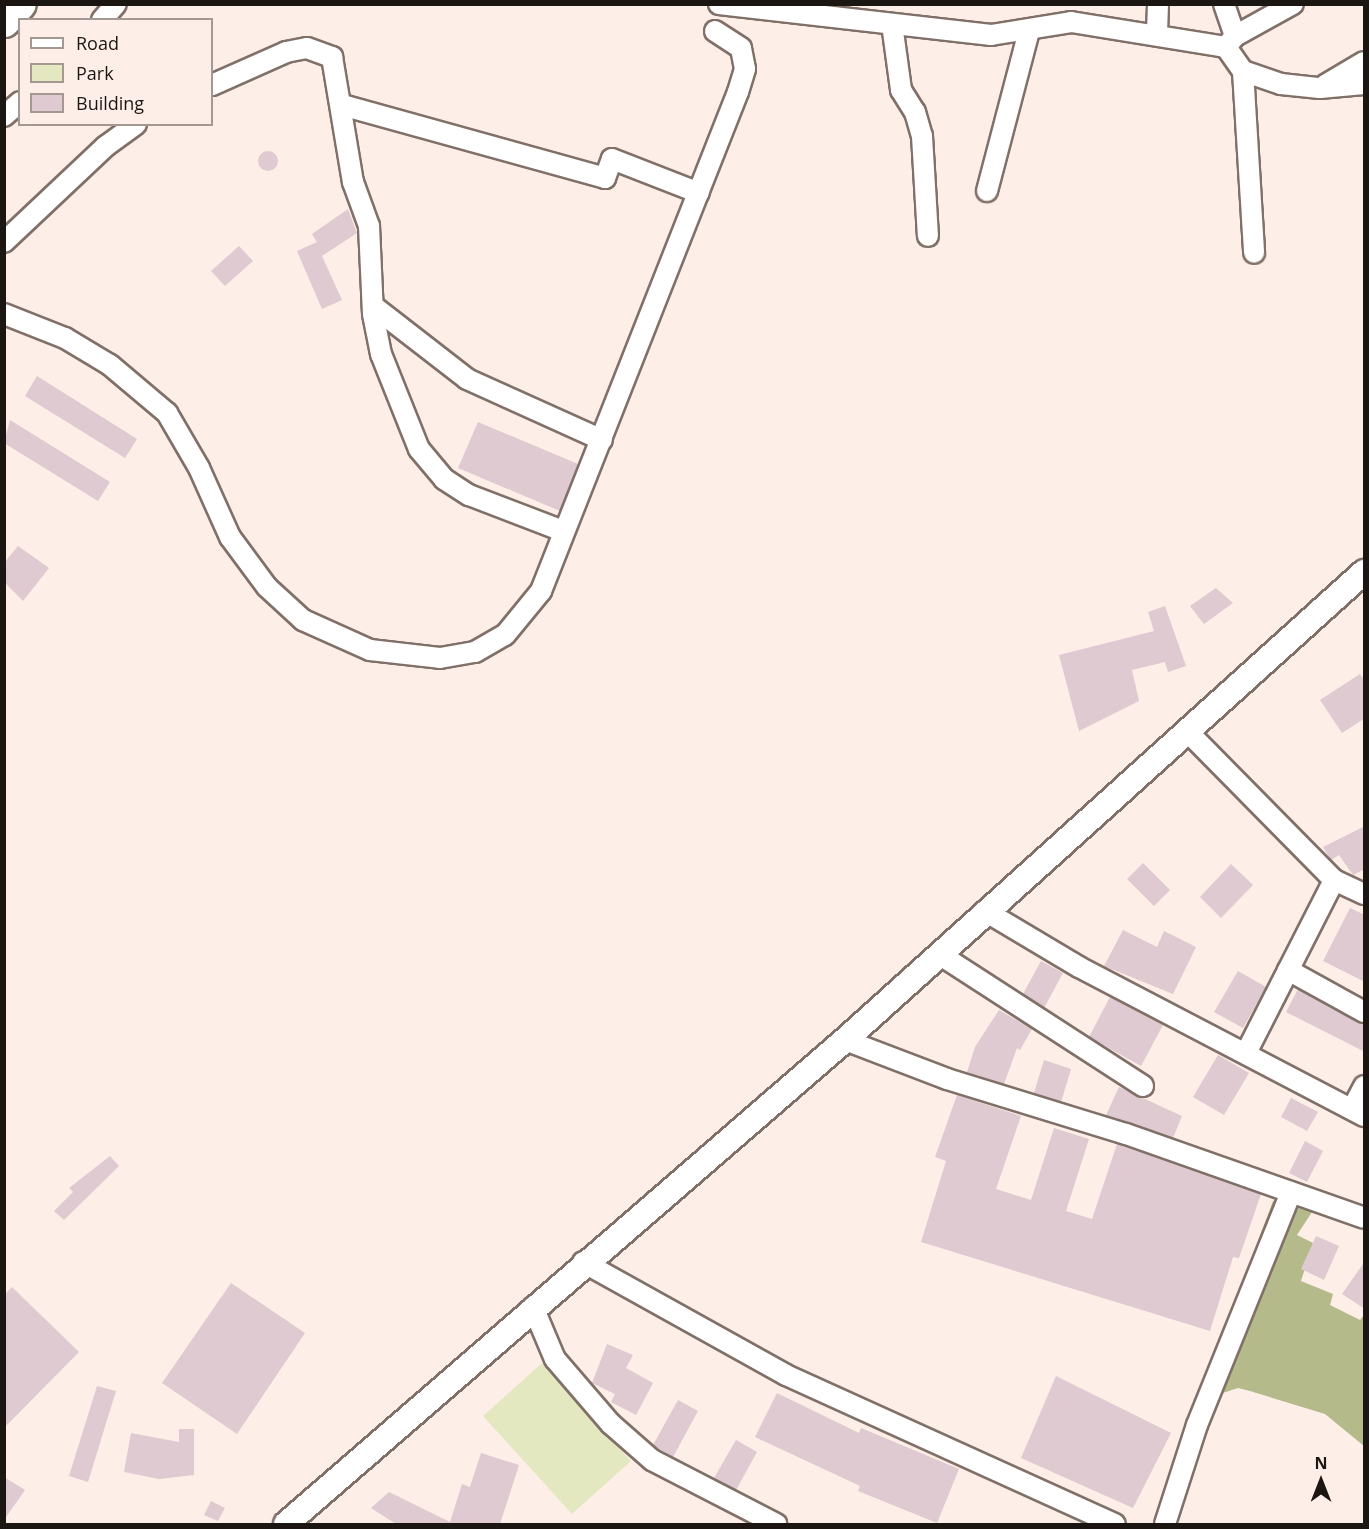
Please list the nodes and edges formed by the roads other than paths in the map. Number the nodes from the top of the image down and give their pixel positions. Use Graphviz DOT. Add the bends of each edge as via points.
graph roads {
  1 [pos="20,4"];
  2 [pos="116,4"];
  3 [pos="719,4"];
  4 [pos="1158,4"];
  5 [pos="1224,4"];
  6 [pos="1293,4"];
  7 [pos="104,18"];
  8 [pos="4,21"];
  9 [pos="891,24"];
  10 [pos="715,31"];
  11 [pos="1029,31"];
  12 [pos="1158,33"];
  13 [pos="1230,41"];
  14 [pos="1365,62"];
  15 [pos="1243,71"];
  16 [pos="1365,84"];
  17 [pos="213,85"];
  18 [pos="1320,88"];
  19 [pos="18,104"];
  20 [pos="342,105"];
  21 [pos="4,116"];
  22 [pos="133,126"];
  23 [pos="987,191"];
  24 [pos="699,193"];
  25 [pos="928,237"];
  26 [pos="4,242"];
  27 [pos="1254,253"];
  28 [pos="373,306"];
  29 [pos="4,314"];
  30 [pos="602,440"];
  31 [pos="563,531"];
  32 [pos="1365,572"];
  33 [pos="1186,730"];
  34 [pos="1334,880"];
  35 [pos="1363,892"];
  36 [pos="985,911"];
  37 [pos="939,954"];
  38 [pos="1288,970"];
  39 [pos="1365,1012"];
  40 [pos="845,1040"];
  41 [pos="1246,1053"];
  42 [pos="1143,1086"];
  43 [pos="1365,1086"];
  44 [pos="1358,1112"];
  45 [pos="1291,1192"];
  46 [pos="1365,1218"];
  47 [pos="583,1262"];
  48 [pos="533,1307"];
  49 [pos="1082,1519"];
  50 [pos="764,1522"];
  51 [pos="286,1524"];
  52 [pos="1115,1524"];
  53 [pos="1165,1524"];
  1 -- 8 [label="highway"];
  2 -- 7 [label="street"];
  3 -- 9 [label="street"];
  4 -- 12 [label="street"];
  5 -- 13 [label="street"];
  6 -- 13 [label="street"];
  9 -- 11 [label="street" via="991,35"];
  9 -- 25 [label="street" via="901,90 915,112 922,136"];
  10 -- 24 [label="street" via="741,48 745,69"];
  11 -- 12 [label="street" via="1071,22"];
  11 -- 23 [label="street"];
  12 -- 13 [label="street"];
  13 -- 15 [label="street"];
  14 -- 18 [label="street"];
  15 -- 18 [label="street" via="1281,84"];
  15 -- 27 [label="street"];
  16 -- 18 [label="street"];
  17 -- 20 [label="street" via="259,62 307,48 332,57"];
  19 -- 21 [label="street"];
  20 -- 24 [label="street" via="605,178 612,159"];
  20 -- 28 [label="street" via="353,182 369,226"];
  22 -- 26 [label="street" via="106,146"];
  24 -- 30 [label="street"];
  28 -- 30 [label="street" via="466,379"];
  28 -- 31 [label="street" via="381,354 430,465 469,495"];
  29 -- 31 [label="street" via="65,338 139,387 167,413 199,468 230,537 267,586 303,620 370,650 440,658 475,652 505,635 541,591"];
  30 -- 31 [label="street"];
  32 -- 33 [label="street"];
  33 -- 34 [label="street"];
  33 -- 36 [label="street"];
  34 -- 35 [label="street"];
  34 -- 38 [label="street"];
  36 -- 37 [label="street"];
  36 -- 41 [label="street"];
  37 -- 40 [label="street"];
  37 -- 42 [label="street"];
  38 -- 39 [label="street"];
  38 -- 41 [label="street"];
  40 -- 45 [label="street" via="947,1079"];
  40 -- 47 [label="street"];
  41 -- 44 [label="street"];
  43 -- 44 [label="street"];
  45 -- 46 [label="street"];
  45 -- 53 [label="street" via="1197,1425"];
  47 -- 48 [label="street"];
  47 -- 49 [label="street" via="786,1375"];
  48 -- 50 [label="street" via="555,1359 611,1424 652,1460"];
  48 -- 51 [label="street"];
  49 -- 52 [label="street"];
}
